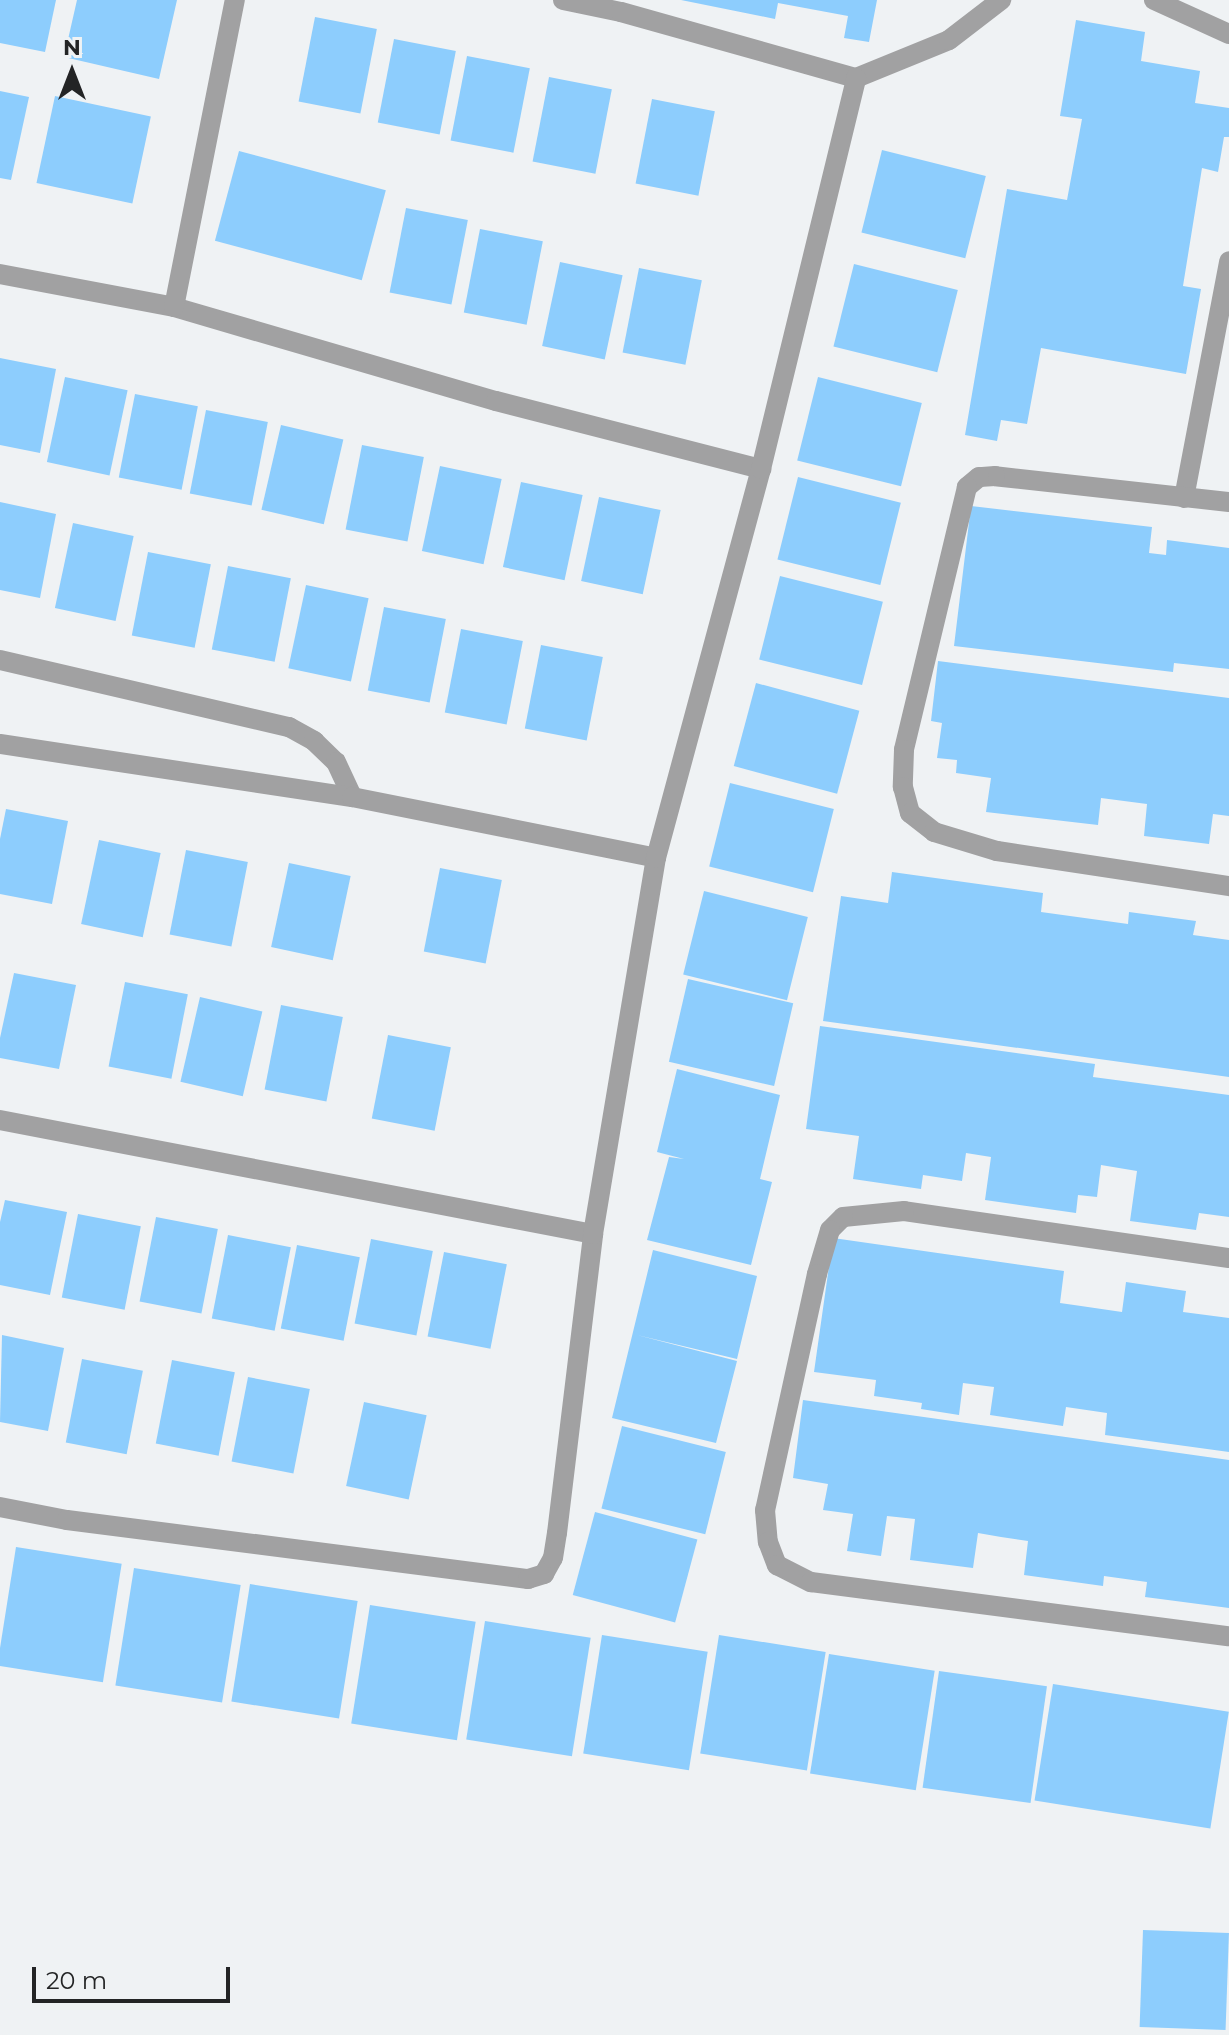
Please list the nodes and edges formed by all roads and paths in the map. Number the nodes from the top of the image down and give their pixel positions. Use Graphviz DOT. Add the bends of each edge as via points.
graph roads {
  1 [pos="235,0"];
  2 [pos="563,0"];
  3 [pos="1001,0"];
  4 [pos="1154,0"];
  5 [pos="1229,34"];
  6 [pos="856,78"];
  7 [pos="1229,261"];
  8 [pos="0,274"];
  9 [pos="174,307"];
  10 [pos="761,469"];
  11 [pos="1184,498"];
  12 [pos="1229,502"];
  13 [pos="0,660"];
  14 [pos="0,744"];
  15 [pos="352,797"];
  16 [pos="656,858"];
  17 [pos="1229,886"];
  18 [pos="0,1120"];
  19 [pos="593,1234"];
  20 [pos="1229,1258"];
  21 [pos="0,1507"];
  22 [pos="1229,1636"];
  1 -- 9 [label="street"];
  2 -- 6 [label="street"];
  3 -- 6 [label="street" via="949,40"];
  4 -- 5 [label="street"];
  6 -- 10 [label="street"];
  7 -- 11 [label="street"];
  8 -- 9 [label="street"];
  9 -- 10 [label="street" via="496,401"];
  10 -- 16 [label="street"];
  11 -- 12 [label="street"];
  11 -- 17 [label="street" via="995,476 979,477 967,487 904,750 903,787 910,813 934,832 997,851"];
  13 -- 15 [label="street" via="289,727 336,762"];
  14 -- 15 [label="street"];
  15 -- 16 [label="street"];
  16 -- 19 [label="street"];
  18 -- 19 [label="street"];
  19 -- 21 [label="street" via="557,1533 544,1574 528,1579"];
  20 -- 22 [label="street" via="904,1211 843,1217 830,1230 817,1274 765,1510 777,1565 811,1582"];
}
